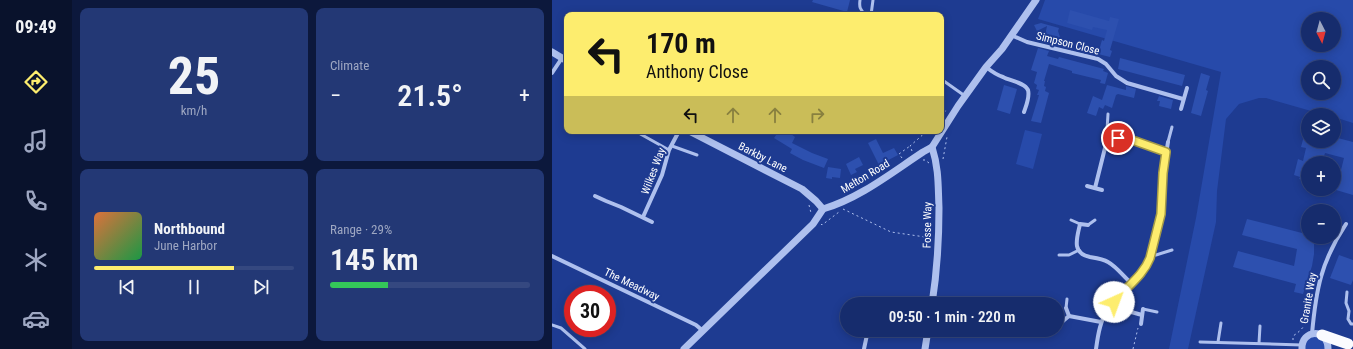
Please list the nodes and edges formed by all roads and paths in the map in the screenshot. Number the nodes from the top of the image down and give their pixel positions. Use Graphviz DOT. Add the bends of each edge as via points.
graph roads {
  1 [pos="860,0"];
  2 [pos="873,0"];
  3 [pos="1036,0"];
  4 [pos="863,12"];
  5 [pos="871,12"];
  6 [pos="1011,35"];
  7 [pos="552,52"];
  8 [pos="564,59"];
  9 [pos="986,67"];
  10 [pos="552,73"];
  11 [pos="944,81"];
  12 [pos="1187,88"];
  13 [pos="965,96"];
  14 [pos="1184,99"];
  15 [pos="1181,109"];
  16 [pos="1024,112"];
  17 [pos="1108,114"];
  18 [pos="944,125"];
  19 [pos="1172,127"];
  20 [pos="1107,130"];
  21 [pos="641,134"];
  22 [pos="678,134"];
  23 [pos="699,134"];
  24 [pos="939,134"];
  25 [pos="1110,139"];
  26 [pos="1168,142"];
  27 [pos="910,146"];
  28 [pos="932,147"];
  29 [pos="671,148"];
  30 [pos="1166,152"];
  31 [pos="697,155"];
  32 [pos="906,163"];
  33 [pos="1087,186"];
  34 [pos="1095,188"];
  35 [pos="1102,190"];
  36 [pos="595,196"];
  37 [pos="809,205"];
  38 [pos="823,209"];
  39 [pos="643,217"];
  40 [pos="812,217"];
  41 [pos="817,220"];
  42 [pos="1071,220"];
  43 [pos="1095,220"];
  44 [pos="652,222"];
  45 [pos="1080,224"];
  46 [pos="1346,224"];
  47 [pos="1088,226"];
  48 [pos="938,239"];
  49 [pos="1079,250"];
  50 [pos="1172,250"];
  51 [pos="1152,254"];
  52 [pos="1059,255"];
  53 [pos="552,256"];
  54 [pos="1131,283"];
  55 [pos="1347,292"];
  56 [pos="933,297"];
  57 [pos="1066,299"];
  58 [pos="1114,302"];
  59 [pos="1066,308"];
  60 [pos="1143,309"];
  61 [pos="1157,312"];
  62 [pos="1314,313"];
  63 [pos="1142,315"];
  64 [pos="1069,316"];
  65 [pos="1064,320"];
  66 [pos="1101,322"];
  67 [pos="1221,323"];
  68 [pos="1141,324"];
  69 [pos="1353,324"];
  70 [pos="552,325"];
  71 [pos="1260,326"];
  72 [pos="703,331"];
  73 [pos="1317,335"];
  74 [pos="867,337"];
  75 [pos="927,337"];
  76 [pos="1200,342"];
  77 [pos="1218,342"];
  78 [pos="1246,343"];
  79 [pos="1259,343"];
  80 [pos="1293,344"];
  81 [pos="1351,344"];
  82 [pos="1302,347"];
  83 [pos="585,349"];
  84 [pos="684,349"];
  85 [pos="864,349"];
  86 [pos="925,349"];
  87 [pos="1096,349"];
  88 [pos="1133,349"];
  89 [pos="1246,349"];
  90 [pos="1328,349"];
  91 [pos="1333,349"];
  1 -- 4 [label="lane"];
  2 -- 5 [label="lane"];
  3 -- 6 [label="street, Melton Road"];
  6 -- 9 [label="street, Melton Road"];
  6 -- 14 [label="street, Simpson Close" via="1027,42 1098,59 1127,83"];
  7 -- 8 [label="street"];
  8 -- 10 [label="street"];
  9 -- 13 [label="street, Melton Road"];
  9 -- 16 [label="street" via="1003,78 1025,87 1028,98"];
  11 -- 13 [label="lane"];
  12 -- 14 [label="street"];
  13 -- 18 [label="street, Melton Road"];
  14 -- 15 [label="street"];
  17 -- 20 [label="lane"];
  19 -- 26 [label="lane"];
  20 -- 25 [label="street"];
  21 -- 29 [label="lane"];
  22 -- 29 [label="street, Wilkes Way"];
  23 -- 38 [label="street, Barkby Lane" via="802,189"];
  24 -- 28 [label="street, Melton Road"];
  25 -- 30 [label="street" via="1126,139"];
  25 -- 34 [label="street" via="1105,148"];
  26 -- 30 [label="street"];
  27 -- 32 [label="path" via="900,154"];
  28 -- 32 [label="street, Melton Road"];
  28 -- 48 [label="street, Fosse Way" via="938,174"];
  29 -- 31 [label="lane"];
  29 -- 39 [label="street, Wilkes Way"];
  30 -- 51 [label="street" via="1161,214"];
  32 -- 38 [label="street, Melton Road" via="868,188 839,204"];
  33 -- 34 [label="street"];
  34 -- 35 [label="street"];
  36 -- 39 [label="street"];
  37 -- 40 [label="path"];
  38 -- 72 [label="street" via="812,224"];
  39 -- 44 [label="street"];
  41 -- 48 [label="path" via="822,225 842,208 891,232"];
  42 -- 45 [label="lane"];
  43 -- 47 [label="lane"];
  45 -- 47 [label="street"];
  45 -- 49 [label="street" via="1077,242"];
  46 -- 62 [label="street, Granite Way" via="1322,270"];
  48 -- 56 [label="street, Fosse Way"];
  49 -- 52 [label="lane" via="1069,255"];
  49 -- 54 [label="street" via="1087,256 1111,264"];
  50 -- 51 [label="lane"];
  51 -- 54 [label="street" via="1148,265"];
  53 -- 72 [label="street, The Meadway" via="696,325"];
  54 -- 58 [label="street"];
  55 -- 69 [label="lane" via="1348,319 1350,324"];
  57 -- 59 [label="lane"];
  58 -- 63 [label="street" via="1124,310"];
  58 -- 66 [label="street"];
  59 -- 64 [label="street"];
  60 -- 61 [label="lane"];
  60 -- 63 [label="street"];
  62 -- 73 [label="street, Granite Way"];
  62 -- 80 [label="path" via="1308,312 1304,326 1293,336"];
  63 -- 68 [label="street"];
  64 -- 65 [label="street"];
  64 -- 66 [label="street"];
  66 -- 87 [label="street"];
  67 -- 77 [label="lane"];
  68 -- 88 [label="path"];
  70 -- 83 [label="lane" via="561,328"];
  71 -- 79 [label="lane"];
  72 -- 84 [label="street"];
  73 -- 81 [label="highway"];
  73 -- 82 [label="street" via="1304,340"];
  73 -- 90 [label="street" via="1327,341"];
  74 -- 85 [label="street"];
  75 -- 86 [label="street"];
  76 -- 77 [label="lane"];
  77 -- 78 [label="lane"];
  78 -- 79 [label="lane"];
  78 -- 89 [label="lane"];
  79 -- 80 [label="lane"];
  80 -- 82 [label="lane"];
  81 -- 91 [label="highway"];
}
